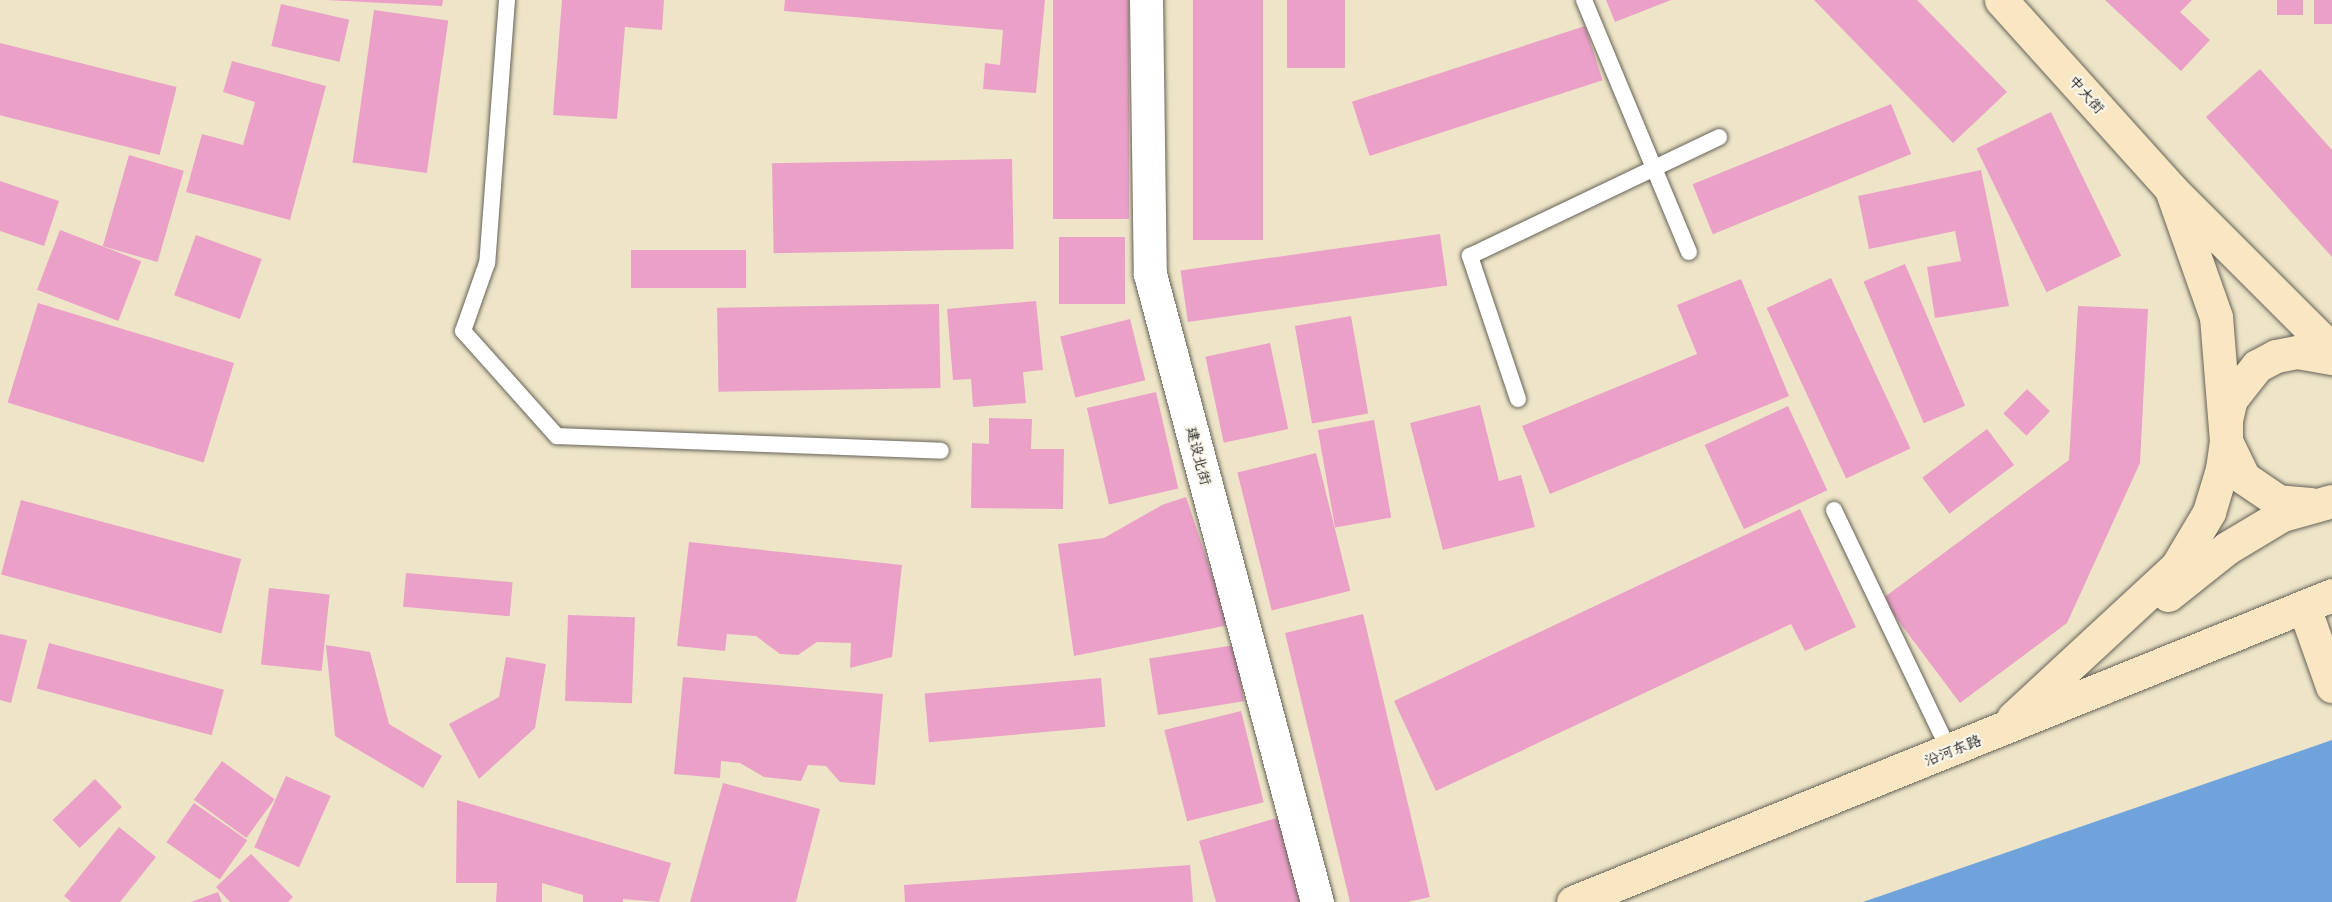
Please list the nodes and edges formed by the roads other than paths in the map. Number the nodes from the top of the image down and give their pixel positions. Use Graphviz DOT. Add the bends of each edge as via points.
graph roads {
  1 [pos="507,0"];
  2 [pos="1146,0"];
  3 [pos="1584,0"];
  4 [pos="2009,3"];
  5 [pos="1719,137"];
  6 [pos="1654,168"];
  7 [pos="2171,189"];
  8 [pos="1689,252"];
  9 [pos="2332,350"];
  10 [pos="2332,358"];
  11 [pos="1518,399"];
  12 [pos="2226,441"];
  13 [pos="941,451"];
  14 [pos="2328,501"];
  15 [pos="1834,510"];
  16 [pos="2318,601"];
  17 [pos="2332,686"];
  18 [pos="1996,734"];
  19 [pos="1950,752"];
  20 [pos="1317,902"];
  21 [pos="1573,902"];
  1 -- 13 [label="lane" via="487,263 463,331 557,436"];
  2 -- 20 [label="street, 建设北街" via="1150,274"];
  3 -- 6 [label="lane"];
  4 -- 7 [label="street, 中大街"];
  5 -- 6 [label="lane"];
  6 -- 8 [label="lane"];
  6 -- 11 [label="lane" via="1470,256"];
  7 -- 9 [label="street, 中大街"];
  7 -- 12 [label="street" via="2216,317"];
  10 -- 12 [label="street" via="2297,352 2276,356 2257,366 2231,399"];
  12 -- 14 [label="street" via="2244,478 2260,492 2278,501"];
  12 -- 18 [label="street" via="2209,512 2177,566"];
  14 -- 18 [label="street" via="2282,515 2227,548"];
  15 -- 19 [label="lane"];
  16 -- 17 [label="street"];
  16 -- 18 [label="street, 沿河东路"];
  18 -- 19 [label="street, 沿河东路"];
  19 -- 21 [label="street, 沿河东路"];
}
